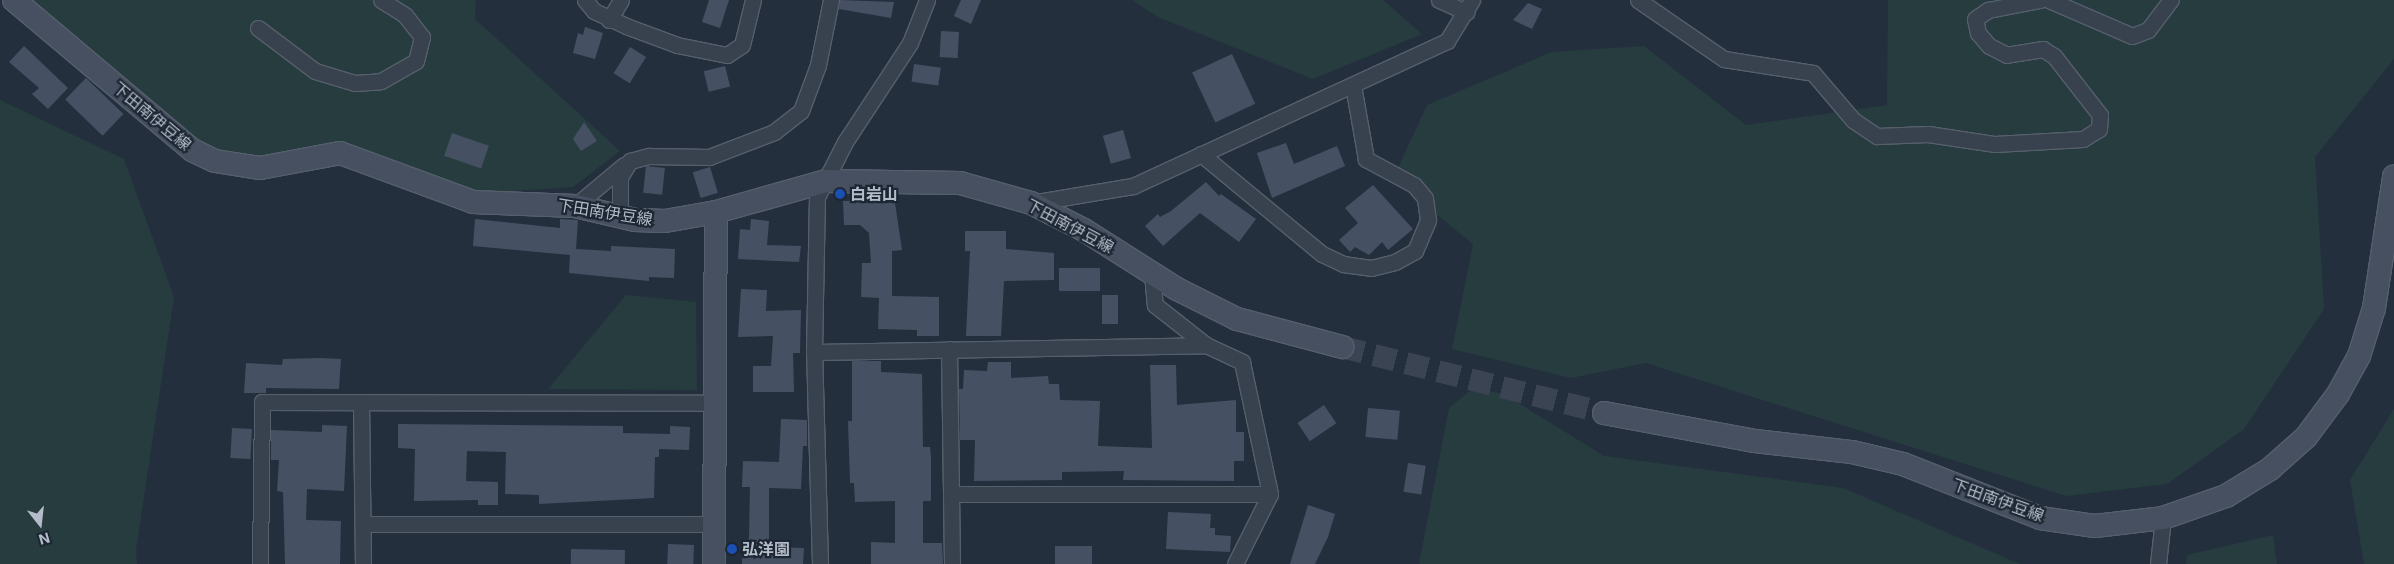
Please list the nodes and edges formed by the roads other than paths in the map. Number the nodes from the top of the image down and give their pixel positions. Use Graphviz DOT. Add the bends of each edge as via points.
graph roads {
  1 [pos="14,0"];
  2 [pos="381,0"];
  3 [pos="585,0"];
  4 [pos="621,0"];
  5 [pos="753,0"];
  6 [pos="831,0"];
  7 [pos="927,0"];
  8 [pos="1439,0"];
  9 [pos="1638,0"];
  10 [pos="2040,0"];
  11 [pos="2050,0"];
  12 [pos="2171,0"];
  13 [pos="1469,6"];
  14 [pos="610,20"];
  15 [pos="258,28"];
  16 [pos="1353,85"];
  17 [pos="1201,154"];
  18 [pos="624,165"];
  19 [pos="2394,176"];
  20 [pos="826,181"];
  21 [pos="1031,203"];
  22 [pos="575,206"];
  23 [pos="716,212"];
  24 [pos="620,216"];
  25 [pos="1152,273"];
  26 [pos="1206,344"];
  27 [pos="1342,347"];
  28 [pos="949,348"];
  29 [pos="814,352"];
  30 [pos="361,402"];
  31 [pos="715,403"];
  32 [pos="1604,413"];
  33 [pos="952,494"];
  34 [pos="1270,494"];
  35 [pos="2163,518"];
  36 [pos="363,524"];
  37 [pos="714,524"];
  38 [pos="260,564"];
  39 [pos="363,564"];
  40 [pos="714,564"];
  41 [pos="820,564"];
  42 [pos="952,564"];
  43 [pos="1235,564"];
  44 [pos="2158,564"];
  1 -- 22 [label="main road, 下田南伊豆線" via="192,150 216,162 260,168 340,153 473,202"];
  2 -- 15 [label="street" via="405,15 422,37 416,61 381,81 355,83 315,71"];
  3 -- 14 [label="street" via="594,11"];
  4 -- 14 [label="street"];
  5 -- 14 [label="street" via="742,46 727,55 677,45"];
  6 -- 18 [label="street" via="808,98 788,124 710,157 649,156"];
  7 -- 20 [label="street" via="910,43 845,142"];
  8 -- 13 [label="street"];
  9 -- 10 [label="street" via="1724,59 1813,73 1854,120 1877,136 1928,134 1995,144 2084,139 2099,129 2100,115 2054,56 2043,49 2006,55 1989,46 1978,33 1975,19 1988,10"];
  11 -- 12 [label="street" via="2132,36 2148,30"];
  13 -- 16 [label="street" via="1447,41"];
  16 -- 17 [label="street"];
  16 -- 17 [label="street" via="1366,159 1414,185 1425,198 1428,220 1414,251 1395,262 1371,268 1343,264 1322,254"];
  17 -- 21 [label="street" via="1133,186"];
  18 -- 22 [label="street"];
  18 -- 24 [label="street" via="620,177"];
  19 -- 35 [label="main road, 下田南伊豆線" via="2374,308 2358,356 2338,394 2306,437 2270,469 2226,496"];
  20 -- 21 [label="main road, 下田南伊豆線" via="960,183"];
  20 -- 23 [label="main road, 下田南伊豆線"];
  20 -- 29 [label="street" via="817,197"];
  21 -- 25 [label="main road, 下田南伊豆線"];
  22 -- 24 [label="main road, 下田南伊豆線"];
  23 -- 24 [label="main road, 下田南伊豆線" via="665,221"];
  23 -- 31 [label="main road"];
  25 -- 26 [label="street" via="1155,306"];
  25 -- 27 [label="main road, 下田南伊豆線" via="1237,320"];
  26 -- 28 [label="street"];
  26 -- 34 [label="street" via="1242,362"];
  28 -- 29 [label="street"];
  28 -- 33 [label="street"];
  29 -- 41 [label="street"];
  30 -- 31 [label="street"];
  30 -- 36 [label="street"];
  30 -- 38 [label="street" via="262,402"];
  31 -- 37 [label="main road"];
  32 -- 35 [label="main road, 下田南伊豆線" via="1755,440 1852,452 1903,464 2040,518 2095,526"];
  33 -- 34 [label="street"];
  33 -- 42 [label="street"];
  34 -- 43 [label="street"];
  35 -- 44 [label="street"];
  36 -- 37 [label="street"];
  36 -- 39 [label="street"];
  37 -- 40 [label="main road"];
}
